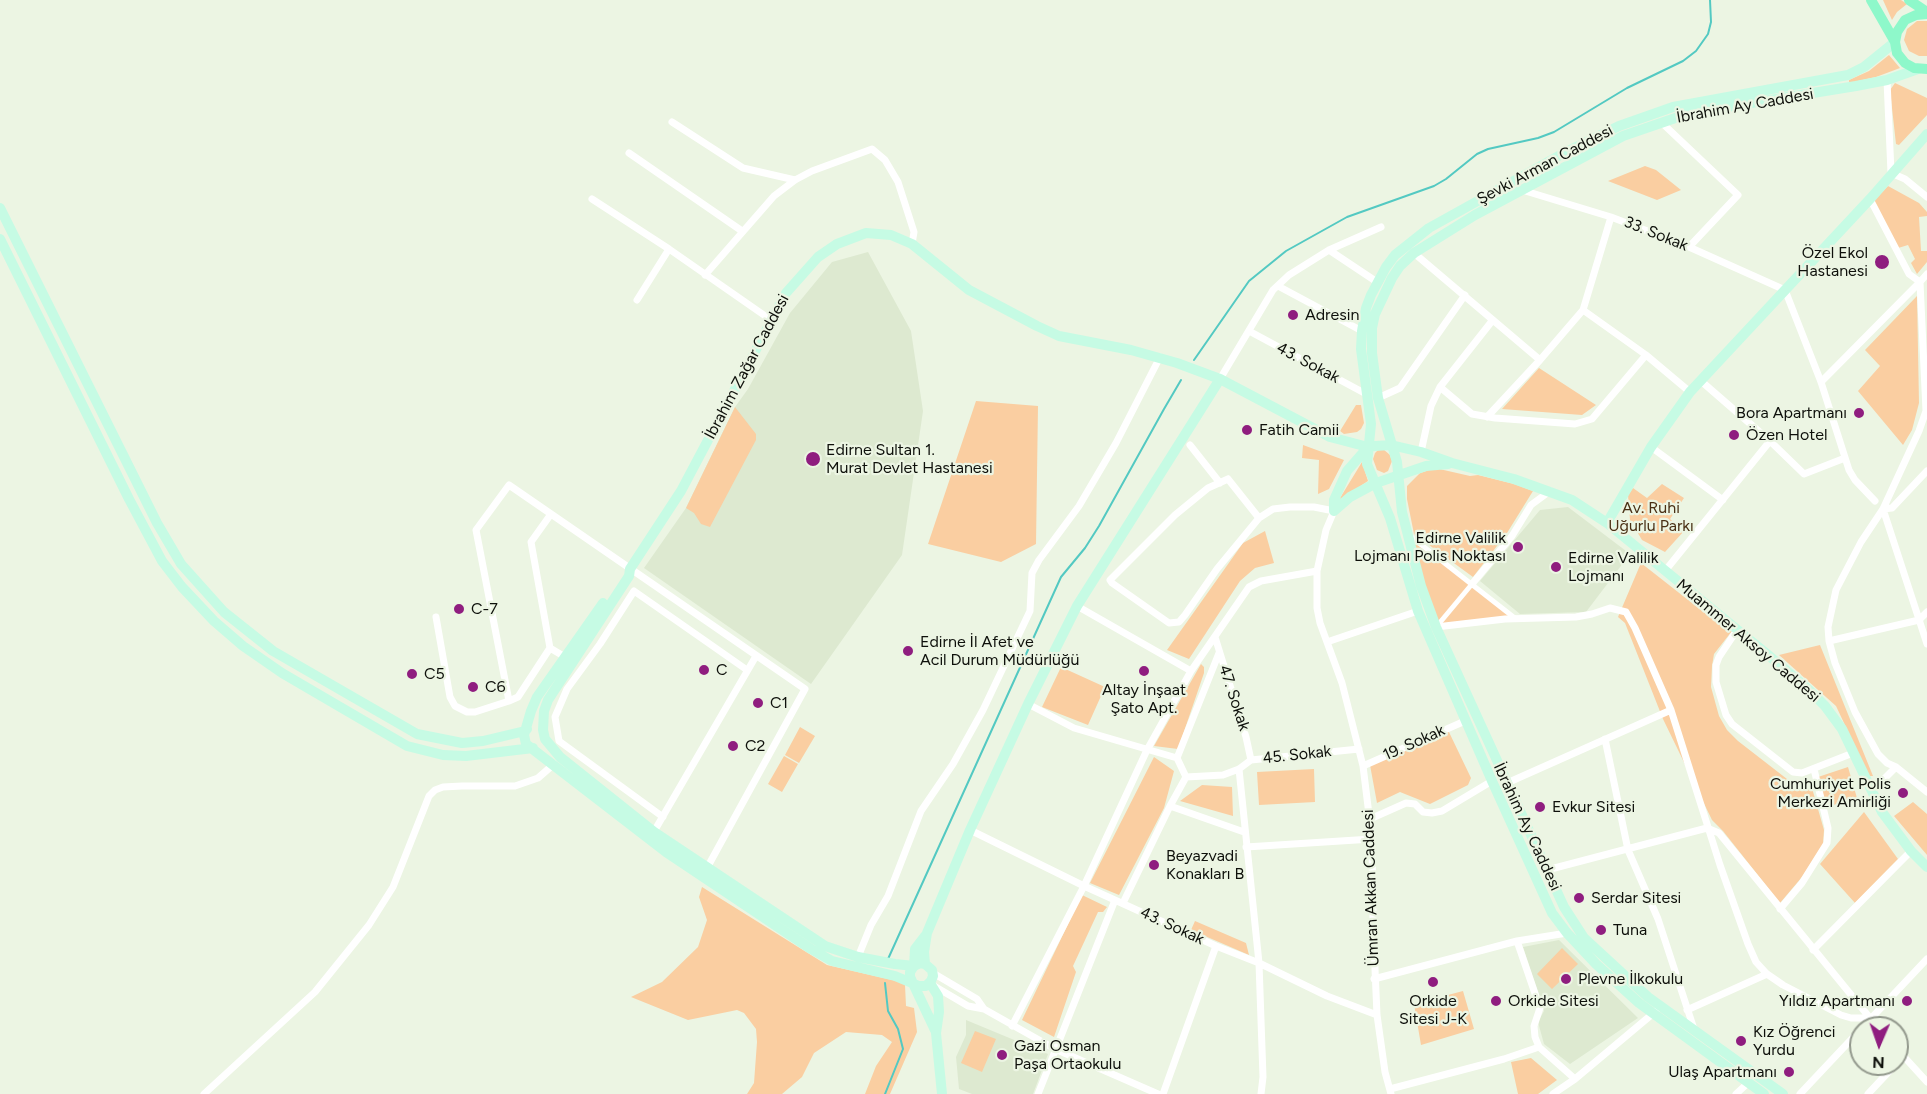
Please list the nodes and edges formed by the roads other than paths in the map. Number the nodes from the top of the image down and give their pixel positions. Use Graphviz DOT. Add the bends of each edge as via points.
graph roads {
  1 [pos="1871,0"];
  2 [pos="1909,0"];
  3 [pos="1927,13"];
  4 [pos="1895,42"];
  5 [pos="1924,71"];
  6 [pos="1887,80"];
  7 [pos="672,122"];
  8 [pos="1661,122"];
  9 [pos="1927,134"];
  10 [pos="629,153"];
  11 [pos="1891,173"];
  12 [pos="795,180"];
  13 [pos="1522,190"];
  14 [pos="1927,197"];
  15 [pos="592,199"];
  16 [pos="1870,199"];
  17 [pos="0,208"];
  18 [pos="1611,216"];
  19 [pos="1381,227"];
  20 [pos="742,231"];
  21 [pos="0,239"];
  22 [pos="912,244"];
  23 [pos="1689,248"];
  24 [pos="669,249"];
  25 [pos="1329,250"];
  26 [pos="1413,253"];
  27 [pos="1927,274"];
  28 [pos="705,275"];
  29 [pos="1377,282"];
  30 [pos="1920,282"];
  31 [pos="1278,286"];
  32 [pos="1785,290"];
  33 [pos="1465,295"];
  34 [pos="637,300"];
  35 [pos="1583,310"];
  36 [pos="771,320"];
  37 [pos="1492,321"];
  38 [pos="1248,331"];
  39 [pos="1362,332"];
  40 [pos="1925,339"];
  41 [pos="1646,355"];
  42 [pos="1160,357"];
  43 [pos="1540,360"];
  44 [pos="1220,379"];
  45 [pos="1701,381"];
  46 [pos="1821,382"];
  47 [pos="1440,387"];
  48 [pos="1690,393"];
  49 [pos="1373,396"];
  50 [pos="1927,411"];
  51 [pos="1487,417"];
  52 [pos="1770,441"];
  53 [pos="1190,445"];
  54 [pos="1391,445"];
  55 [pos="1368,447"];
  56 [pos="1651,447"];
  57 [pos="1421,452"];
  58 [pos="1845,458"];
  59 [pos="1452,463"];
  60 [pos="1927,471"];
  61 [pos="1398,475"];
  62 [pos="1220,483"];
  63 [pos="1376,483"];
  64 [pos="1550,491"];
  65 [pos="1723,500"];
  66 [pos="1875,501"];
  67 [pos="1883,509"];
  68 [pos="1334,511"];
  69 [pos="551,513"];
  70 [pos="1259,518"];
  71 [pos="1607,523"];
  72 [pos="1407,533"];
  73 [pos="630,569"];
  74 [pos="1317,571"];
  75 [pos="1665,571"];
  76 [pos="1472,584"];
  77 [pos="1077,606"];
  78 [pos="1418,610"];
  79 [pos="1927,612"];
  80 [pos="436,617"];
  81 [pos="1516,619"];
  82 [pos="1919,620"];
  83 [pos="1436,627"];
  84 [pos="1737,630"];
  85 [pos="1215,637"];
  86 [pos="1829,641"];
  87 [pos="1327,642"];
  88 [pos="1927,644"];
  89 [pos="550,648"];
  90 [pos="1219,653"];
  91 [pos="756,656"];
  92 [pos="565,657"];
  93 [pos="747,670"];
  94 [pos="1191,671"];
  95 [pos="509,701"];
  96 [pos="1028,704"];
  97 [pos="1671,710"];
  98 [pos="1466,721"];
  99 [pos="525,731"];
  100 [pos="544,735"];
  101 [pos="1605,739"];
  102 [pos="530,747"];
  103 [pos="1359,749"];
  104 [pos="1148,750"];
  105 [pos="1853,753"];
  106 [pos="1176,758"];
  107 [pos="1251,760"];
  108 [pos="554,764"];
  109 [pos="1363,766"];
  110 [pos="1896,767"];
  111 [pos="1239,769"];
  112 [pos="1814,769"];
  113 [pos="1186,777"];
  114 [pos="1492,781"];
  115 [pos="1507,783"];
  116 [pos="1871,792"];
  117 [pos="1927,792"];
  118 [pos="1170,806"];
  119 [pos="663,817"];
  120 [pos="1370,819"];
  121 [pos="1707,828"];
  122 [pos="970,830"];
  123 [pos="1244,832"];
  124 [pos="651,836"];
  125 [pos="1372,839"];
  126 [pos="1246,847"];
  127 [pos="1628,850"];
  128 [pos="1911,851"];
  129 [pos="1927,867"];
  130 [pos="707,868"];
  131 [pos="1547,870"];
  132 [pos="1084,886"];
  133 [pos="1115,900"];
  134 [pos="1123,903"];
  135 [pos="1780,909"];
  136 [pos="1567,933"];
  137 [pos="1517,941"];
  138 [pos="1216,946"];
  139 [pos="1813,950"];
  140 [pos="858,957"];
  141 [pos="1927,959"];
  142 [pos="1258,963"];
  143 [pos="920,965"];
  144 [pos="1767,974"];
  145 [pos="931,978"];
  146 [pos="1374,979"];
  147 [pos="913,983"];
  148 [pos="984,1009"];
  149 [pos="1657,1010"];
  150 [pos="1687,1010"];
  151 [pos="1377,1015"];
  152 [pos="1868,1016"];
  153 [pos="1872,1016"];
  154 [pos="1849,1017"];
  155 [pos="1012,1026"];
  156 [pos="1694,1029"];
  157 [pos="936,1033"];
  158 [pos="1849,1041"];
  159 [pos="1539,1047"];
  160 [pos="1055,1049"];
  161 [pos="1909,1062"];
  162 [pos="1885,1076"];
  163 [pos="1575,1079"];
  164 [pos="1749,1082"];
  165 [pos="1927,1083"];
  166 [pos="1391,1092"];
  167 [pos="1559,1092"];
  168 [pos="204,1094"];
  169 [pos="942,1094"];
  170 [pos="1038,1094"];
  171 [pos="1158,1094"];
  172 [pos="1164,1094"];
  173 [pos="1261,1094"];
  174 [pos="1736,1094"];
  175 [pos="1764,1094"];
  176 [pos="1784,1094"];
  177 [pos="1800,1094"];
  178 [pos="1868,1094"];
  1 -- 4 [label="main road"];
  2 -- 3 [label="main road"];
  3 -- 4 [label="main road" via="1905,20"];
  4 -- 5 [label="main road" via="1902,60"];
  4 -- 29 [label="main road, Şevki Arman Caddesi" via="1864,68 1848,75 1693,102 1619,126 1429,228 1395,255"];
  5 -- 6 [label="main road, İbrahim Ay Caddesi"];
  6 -- 8 [label="main road, İbrahim Ay Caddesi" via="1690,113"];
  6 -- 11 [label="street"];
  7 -- 12 [label="street" via="743,168"];
  8 -- 13 [label="main road, İbrahim Ay Caddesi" via="1623,136"];
  8 -- 23 [label="street" via="1738,195"];
  9 -- 11 [label="main road"];
  10 -- 20 [label="street"];
  11 -- 14 [label="street"];
  11 -- 16 [label="main road"];
  12 -- 20 [label="street" via="774,196"];
  12 -- 22 [label="street" via="872,148 885,160 898,182 914,232"];
  13 -- 18 [label="street, 33. Sokak"];
  13 -- 26 [label="main road, İbrahim Ay Caddesi"];
  15 -- 24 [label="street"];
  16 -- 30 [label="street" via="1909,274"];
  16 -- 32 [label="main road"];
  17 -- 99 [label="main road" via="157,523 181,564 224,612 289,662 417,734 462,743"];
  18 -- 23 [label="street, 33. Sokak"];
  18 -- 35 [label="street"];
  19 -- 25 [label="street"];
  20 -- 28 [label="street"];
  21 -- 102 [label="main road" via="162,561 214,621 282,673 407,746 466,756"];
  22 -- 36 [label="main road, İbrahim Zağar Caddesi" via="879,233 857,235 837,244 818,257 786,293"];
  22 -- 42 [label="main road, İbrahim Zağar Caddesi" via="969,290 1037,326 1059,336"];
  23 -- 32 [label="street, 33. Sokak"];
  24 -- 28 [label="street"];
  24 -- 34 [label="street"];
  25 -- 29 [label="street"];
  25 -- 31 [label="street"];
  26 -- 33 [label="street"];
  26 -- 49 [label="main road, İbrahim Ay Caddesi" via="1392,278 1375,314 1371,341"];
  27 -- 30 [label="street"];
  28 -- 36 [label="street"];
  29 -- 39 [label="main road, Şevki Arman Caddesi" via="1366,308"];
  30 -- 40 [label="street"];
  30 -- 46 [label="street"];
  31 -- 38 [label="street"];
  31 -- 39 [label="street"];
  32 -- 45 [label="main road"];
  32 -- 46 [label="street"];
  33 -- 37 [label="street"];
  33 -- 49 [label="street" via="1400,388"];
  35 -- 41 [label="street"];
  35 -- 43 [label="street"];
  36 -- 73 [label="main road, İbrahim Zağar Caddesi" via="681,491"];
  37 -- 43 [label="street"];
  37 -- 47 [label="street"];
  38 -- 44 [label="street"];
  38 -- 49 [label="street, 43. Sokak"];
  39 -- 49 [label="main road, Şevki Arman Caddesi" via="1361,349"];
  40 -- 50 [label="street"];
  41 -- 48 [label="street"];
  41 -- 51 [label="street" via="1592,419 1575,424"];
  42 -- 44 [label="main road, İbrahim Zağar Caddesi"];
  42 -- 140 [label="street" via="1116,443 1032,573 1030,610 983,710 921,811 888,896"];
  43 -- 51 [label="street"];
  44 -- 55 [label="main road, İbrahim Zağar Caddesi" via="1330,437"];
  44 -- 77 [label="main road"];
  45 -- 48 [label="main road"];
  45 -- 52 [label="street"];
  46 -- 58 [label="street"];
  47 -- 51 [label="street" via="1472,414"];
  47 -- 57 [label="street" via="1431,406"];
  48 -- 56 [label="main road"];
  49 -- 54 [label="main road, İbrahim Ay Caddesi"];
  49 -- 55 [label="main road, Şevki Arman Caddesi"];
  50 -- 67 [label="street"];
  52 -- 58 [label="street" via="1803,474"];
  52 -- 65 [label="street"];
  53 -- 62 [label="street"];
  54 -- 55 [label="main road, İbrahim Zağar Caddesi"];
  54 -- 57 [label="main road, İbrahim Zağar Caddesi"];
  54 -- 61 [label="main road, İbrahim Ay Caddesi"];
  55 -- 63 [label="main road, Şevki Arman Caddesi" via="1367,464"];
  55 -- 68 [label="main road" via="1347,471 1334,500"];
  56 -- 65 [label="street"];
  56 -- 71 [label="main road"];
  57 -- 59 [label="main road, Muammer Aksoy Caddesi"];
  58 -- 66 [label="street" via="1855,480"];
  59 -- 61 [label="main road"];
  59 -- 64 [label="main road, Muammer Aksoy Caddesi"];
  60 -- 67 [label="street" via="1892,508"];
  61 -- 63 [label="main road"];
  61 -- 72 [label="main road, İbrahim Ay Caddesi"];
  62 -- 70 [label="street" via="1227,479"];
  62 -- 70 [label="street" via="1175,515 1116,573 1112,583 1169,623 1179,622"];
  63 -- 68 [label="main road"];
  63 -- 78 [label="main road, İbrahim Ay Caddesi"];
  64 -- 71 [label="main road, Muammer Aksoy Caddesi"];
  64 -- 76 [label="street" via="1531,505 1512,536"];
  65 -- 75 [label="street"];
  67 -- 82 [label="street"];
  67 -- 86 [label="street" via="1836,590"];
  68 -- 70 [label="street" via="1290,507 1273,509"];
  68 -- 74 [label="street, Ümran Akkan Caddesi"];
  69 -- 73 [label="street"];
  69 -- 89 [label="street" via="531,542"];
  69 -- 95 [label="street" via="509,485 476,530"];
  71 -- 75 [label="main road, Muammer Aksoy Caddesi"];
  72 -- 76 [label="street"];
  72 -- 83 [label="main road, İbrahim Ay Caddesi"];
  73 -- 91 [label="street"];
  73 -- 92 [label="main road, İbrahim Zağar Caddesi"];
  73 -- 100 [label="main road, İbrahim Zağar Caddesi" via="548,700"];
  74 -- 85 [label="street" via="1254,584 1242,595"];
  74 -- 87 [label="street, Ümran Akkan Caddesi" via="1317,608"];
  75 -- 84 [label="main road, Muammer Aksoy Caddesi"];
  76 -- 81 [label="street"];
  76 -- 83 [label="street"];
  77 -- 94 [label="street"];
  77 -- 96 [label="main road"];
  78 -- 87 [label="street"];
  78 -- 98 [label="main road, İbrahim Ay Caddesi"];
  79 -- 82 [label="street"];
  80 -- 95 [label="street" via="450,697 455,706 475,712"];
  81 -- 83 [label="street"];
  81 -- 97 [label="street" via="1576,617 1610,608 1626,612"];
  82 -- 86 [label="street"];
  82 -- 88 [label="street"];
  83 -- 115 [label="main road, İbrahim Ay Caddesi"];
  84 -- 105 [label="main road, Muammer Aksoy Caddesi" via="1825,706"];
  84 -- 112 [label="street" via="1716,665 1716,682 1726,715 1793,772"];
  85 -- 90 [label="street, 47. Sokak"];
  85 -- 94 [label="street"];
  86 -- 110 [label="street" via="1855,712 1878,754"];
  87 -- 103 [label="street, Ümran Akkan Caddesi"];
  89 -- 92 [label="street"];
  89 -- 95 [label="street" via="518,697"];
  90 -- 106 [label="street"];
  90 -- 107 [label="street, 47. Sokak"];
  91 -- 93 [label="street"];
  91 -- 130 [label="street" via="805,689"];
  92 -- 99 [label="main road, İbrahim Zağar Caddesi" via="537,697"];
  93 -- 119 [label="street"];
  93 -- 119 [label="street" via="634,591 567,689 555,717 560,741"];
  94 -- 104 [label="street"];
  96 -- 104 [label="street" via="1074,728"];
  96 -- 122 [label="main road"];
  97 -- 101 [label="street"];
  97 -- 121 [label="street"];
  98 -- 109 [label="street, 19. Sokak"];
  98 -- 114 [label="main road, İbrahim Ay Caddesi"];
  99 -- 100 [label="main road" via="534,726"];
  99 -- 102 [label="main road" via="524,740"];
  100 -- 102 [label="main road" via="541,746"];
  100 -- 124 [label="main road" via="560,757"];
  101 -- 115 [label="street"];
  101 -- 127 [label="street"];
  102 -- 108 [label="main road"];
  103 -- 107 [label="street, 45. Sokak"];
  103 -- 109 [label="street, Ümran Akkan Caddesi"];
  104 -- 106 [label="street"];
  104 -- 132 [label="street"];
  105 -- 112 [label="street"];
  105 -- 116 [label="main road, Muammer Aksoy Caddesi"];
  106 -- 113 [label="street"];
  107 -- 111 [label="street, 45. Sokak"];
  108 -- 124 [label="main road"];
  108 -- 168 [label="street" via="538,778 515,786 435,790 429,796 393,887 369,925 315,992"];
  109 -- 120 [label="street, Ümran Akkan Caddesi"];
  110 -- 116 [label="street"];
  110 -- 117 [label="street"];
  111 -- 113 [label="street" via="1223,775"];
  111 -- 123 [label="street"];
  112 -- 135 [label="street" via="1828,828 1827,843"];
  113 -- 118 [label="street"];
  114 -- 120 [label="street" via="1442,811 1423,812 1415,804 1406,803"];
  114 -- 136 [label="main road, İbrahim Ay Caddesi" via="1552,913"];
  115 -- 131 [label="main road, İbrahim Ay Caddesi"];
  116 -- 128 [label="main road, Muammer Aksoy Caddesi"];
  118 -- 123 [label="street"];
  118 -- 134 [label="street"];
  119 -- 124 [label="street"];
  120 -- 125 [label="street, Ümran Akkan Caddesi"];
  121 -- 127 [label="street"];
  121 -- 135 [label="street" via="1719,833"];
  121 -- 144 [label="street" via="1748,944"];
  122 -- 132 [label="street, 43. Sokak"];
  122 -- 143 [label="main road" via="927,933"];
  123 -- 126 [label="street"];
  124 -- 130 [label="main road"];
  124 -- 147 [label="main road" via="832,961"];
  125 -- 126 [label="street"];
  125 -- 146 [label="street, Ümran Akkan Caddesi"];
  126 -- 142 [label="street"];
  127 -- 131 [label="street"];
  127 -- 150 [label="street" via="1658,919"];
  128 -- 129 [label="main road, Muammer Aksoy Caddesi"];
  128 -- 139 [label="street"];
  130 -- 140 [label="main road" via="825,946"];
  131 -- 149 [label="main road, İbrahim Ay Caddesi" via="1568,915 1584,938"];
  132 -- 133 [label="street, 43. Sokak"];
  132 -- 155 [label="street"];
  133 -- 134 [label="street, 43. Sokak"];
  133 -- 160 [label="street"];
  134 -- 138 [label="street, 43. Sokak"];
  135 -- 139 [label="street"];
  136 -- 137 [label="street"];
  136 -- 149 [label="main road, İbrahim Ay Caddesi" via="1616,983"];
  137 -- 146 [label="street"];
  137 -- 159 [label="street" via="1540,1008 1534,1026"];
  138 -- 142 [label="street, 43. Sokak"];
  138 -- 172 [label="street"];
  139 -- 152 [label="street"];
  140 -- 143 [label="main road"];
  141 -- 153 [label="street"];
  142 -- 151 [label="street, 43. Sokak"];
  142 -- 173 [label="street"];
  143 -- 145 [label="main road" via="930,967"];
  143 -- 147 [label="main road" via="910,974"];
  144 -- 150 [label="street"];
  144 -- 154 [label="street"];
  145 -- 147 [label="main road" via="922,986"];
  145 -- 148 [label="street" via="968,1006"];
  145 -- 148 [label="street" via="977,999"];
  145 -- 157 [label="main road" via="938,996"];
  146 -- 151 [label="street, Ümran Akkan Caddesi"];
  147 -- 157 [label="main road"];
  148 -- 155 [label="street"];
  149 -- 156 [label="main road, İbrahim Ay Caddesi"];
  149 -- 163 [label="street"];
  149 -- 164 [label="main road, İbrahim Ay Caddesi"];
  150 -- 156 [label="street"];
  151 -- 166 [label="street, Ümran Akkan Caddesi"];
  155 -- 160 [label="street"];
  156 -- 176 [label="main road, İbrahim Ay Caddesi"];
  157 -- 169 [label="main road"];
  158 -- 177 [label="street"];
  159 -- 163 [label="street"];
  159 -- 166 [label="street"];
  160 -- 170 [label="street"];
  160 -- 171 [label="street"];
  161 -- 165 [label="street"];
  162 -- 178 [label="street"];
  163 -- 167 [label="street"];
  164 -- 174 [label="street"];
  164 -- 175 [label="main road, İbrahim Ay Caddesi"];
}
